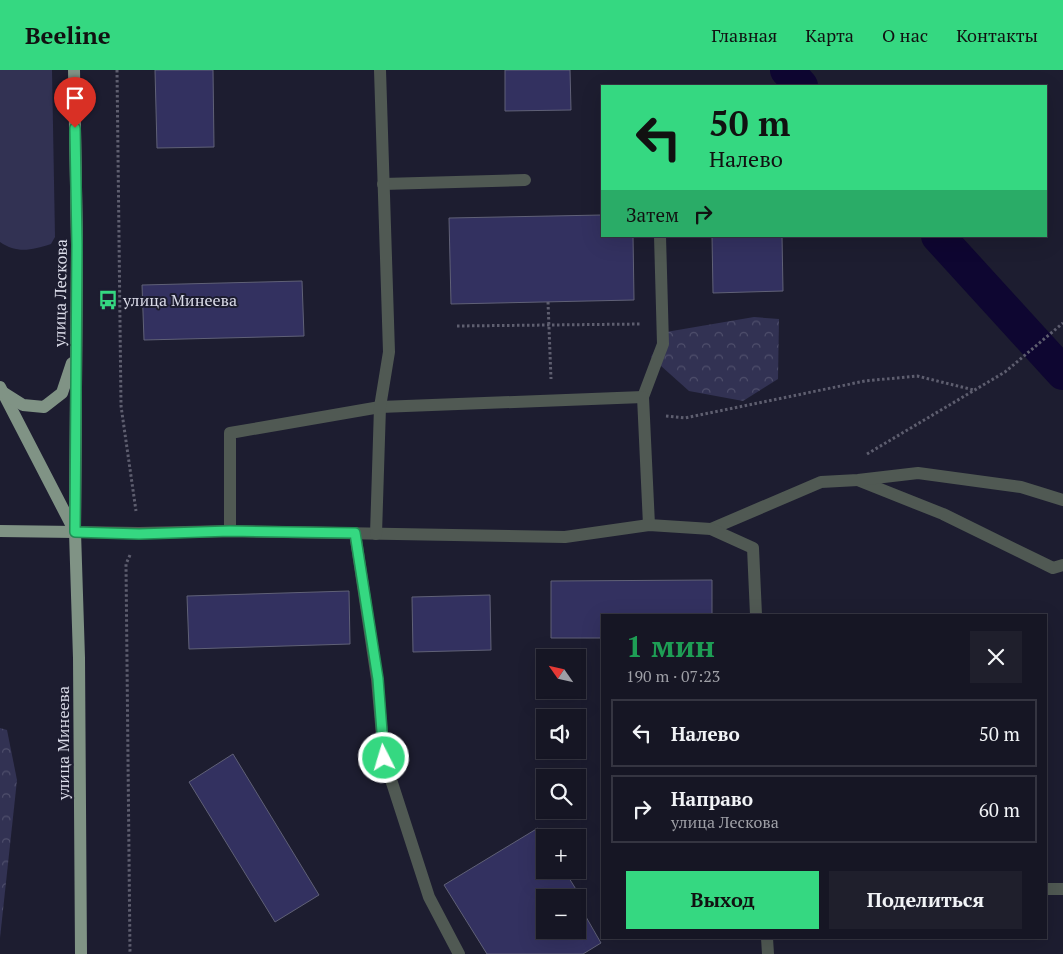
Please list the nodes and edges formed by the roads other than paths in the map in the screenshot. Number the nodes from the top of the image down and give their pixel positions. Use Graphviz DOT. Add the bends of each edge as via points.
graph roads {
  1 [pos="74,70"];
  2 [pos="380,70"];
  3 [pos="525,180"];
  4 [pos="383,184"];
  5 [pos="660,237"];
  6 [pos="75,354"];
  7 [pos="2,390"];
  8 [pos="643,397"];
  9 [pos="380,407"];
  10 [pos="858,480"];
  11 [pos="1063,500"];
  12 [pos="649,525"];
  13 [pos="710,529"];
  14 [pos="0,531"];
  15 [pos="230,531"];
  16 [pos="75,532"];
  17 [pos="355,533"];
  18 [pos="376,534"];
  19 [pos="1063,565"];
  20 [pos="756,614"];
  21 [pos="1047,889"];
  22 [pos="1063,889"];
  23 [pos="767,939"];
  24 [pos="81,954"];
  25 [pos="459,954"];
  26 [pos="768,954"];
  1 -- 6 [label="main road, улица Лескова"];
  2 -- 4 [label="street"];
  3 -- 4 [label="street"];
  4 -- 9 [label="street" via="389,352"];
  5 -- 8 [label="street" via="663,344"];
  6 -- 7 [label="main road" via="62,393 44,407 23,405"];
  6 -- 16 [label="main road, улица Лескова"];
  7 -- 16 [label="main road"];
  8 -- 9 [label="street"];
  8 -- 12 [label="street"];
  9 -- 15 [label="street" via="230,433"];
  9 -- 18 [label="street"];
  10 -- 11 [label="street" via="918,474 1021,487"];
  10 -- 13 [label="street" via="821,482"];
  10 -- 19 [label="street" via="944,514 1053,568"];
  12 -- 13 [label="street"];
  12 -- 18 [label="street" via="565,537"];
  13 -- 20 [label="street" via="753,548"];
  14 -- 16 [label="main road"];
  15 -- 16 [label="street"];
  15 -- 17 [label="street"];
  16 -- 24 [label="main road, улица Минеева"];
  17 -- 18 [label="street"];
  17 -- 25 [label="street" via="378,679 384,758 429,897"];
  21 -- 22 [label="street"];
  23 -- 26 [label="street"];
}
